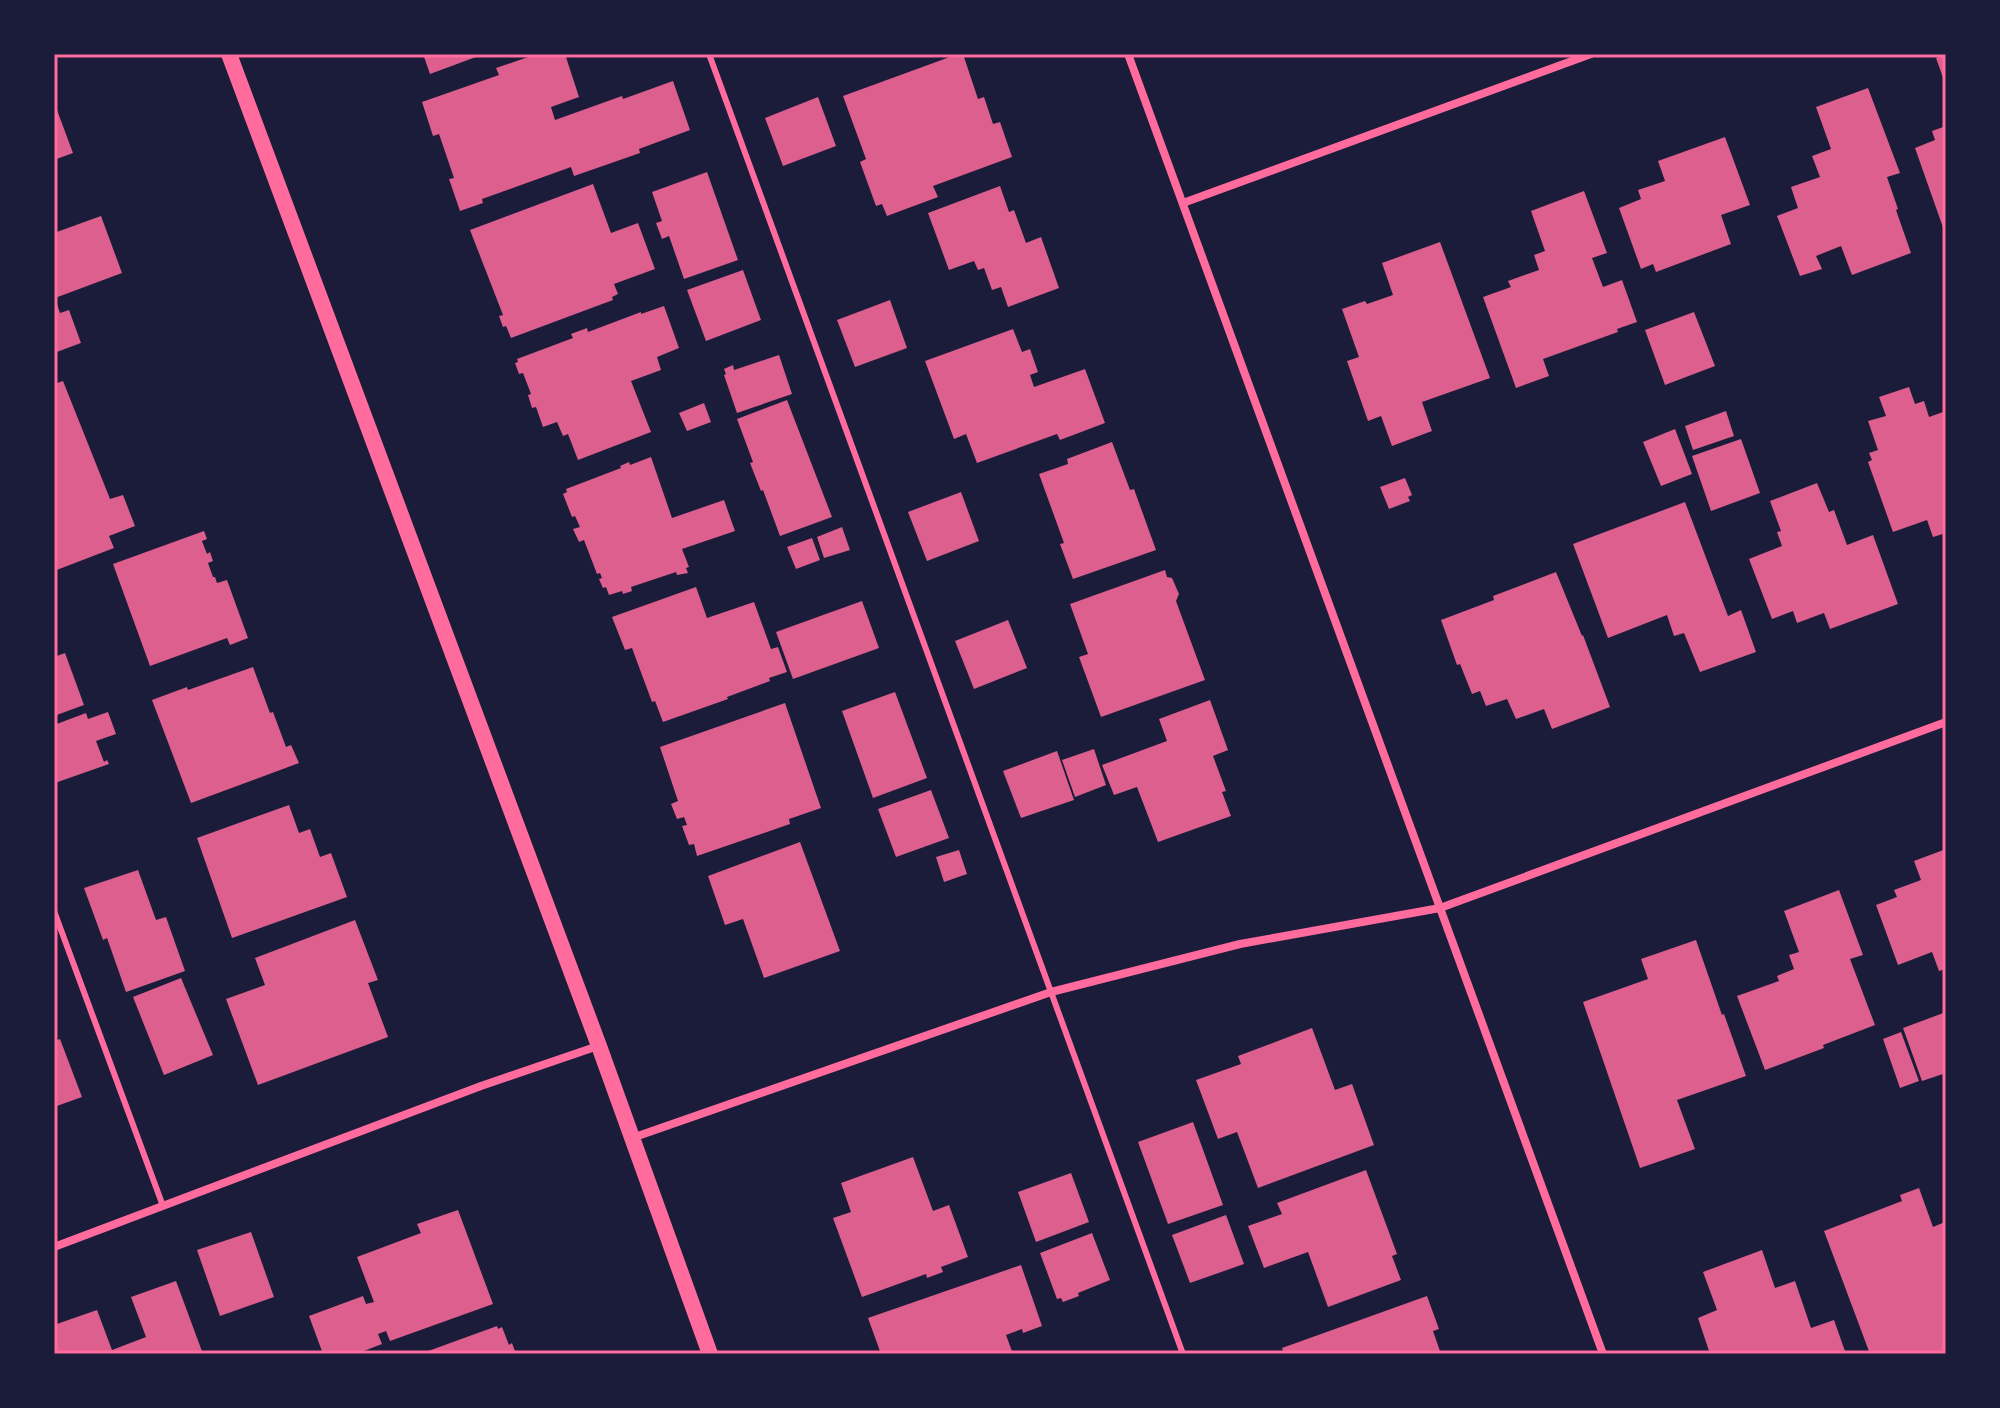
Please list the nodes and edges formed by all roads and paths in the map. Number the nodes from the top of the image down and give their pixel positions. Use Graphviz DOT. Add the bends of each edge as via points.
graph roads {
  1 [pos="229,54"];
  2 [pos="709,54"];
  3 [pos="1128,54"];
  4 [pos="1591,54"];
  5 [pos="1183,203"];
  6 [pos="1946,722"];
  7 [pos="1440,908"];
  8 [pos="54,911"];
  9 [pos="1051,992"];
  10 [pos="599,1046"];
  11 [pos="632,1138"];
  12 [pos="163,1206"];
  13 [pos="54,1247"];
  14 [pos="710,1354"];
  15 [pos="1183,1354"];
  16 [pos="1603,1354"];
  1 -- 10 [label="main road"];
  2 -- 9 [label="lane"];
  3 -- 5 [label="street"];
  4 -- 5 [label="street"];
  5 -- 7 [label="street"];
  6 -- 7 [label="street"];
  7 -- 9 [label="street" via="1240,944"];
  7 -- 16 [label="street"];
  8 -- 12 [label="lane"];
  9 -- 11 [label="street"];
  9 -- 15 [label="lane"];
  10 -- 11 [label="main road"];
  10 -- 12 [label="street"];
  11 -- 14 [label="main road"];
  12 -- 13 [label="street"];
}
